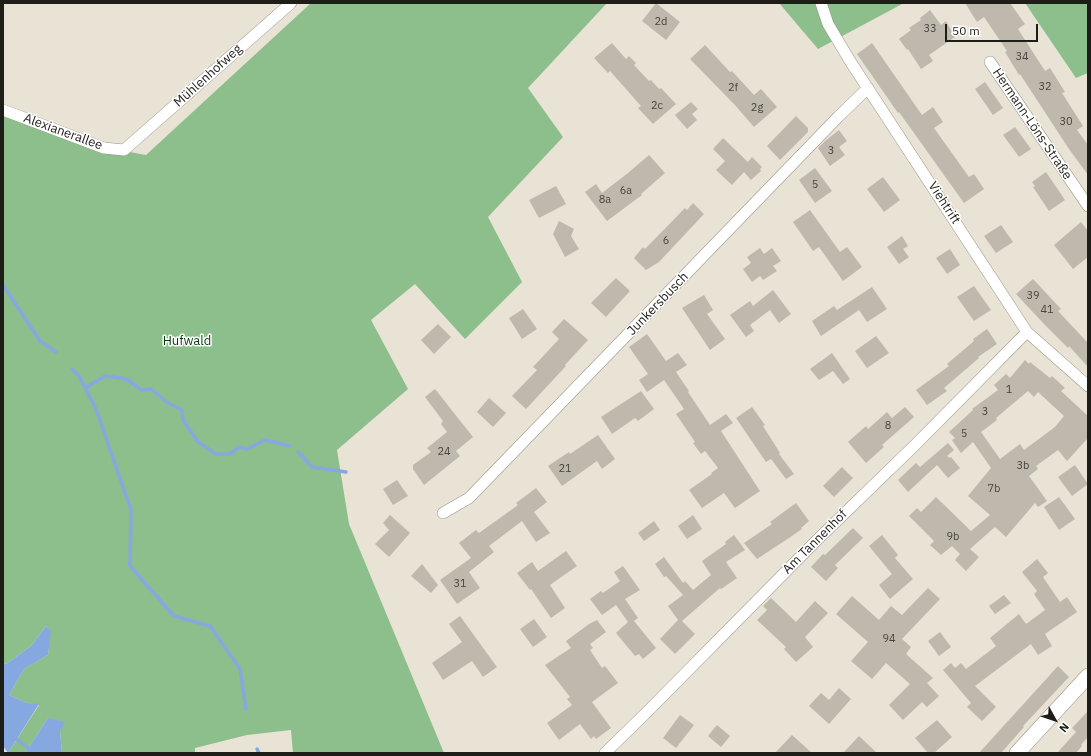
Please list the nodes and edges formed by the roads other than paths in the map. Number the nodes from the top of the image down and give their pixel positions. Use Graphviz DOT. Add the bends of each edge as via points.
graph roads {
  1 [pos="292,3"];
  2 [pos="821,3"];
  3 [pos="990,62"];
  4 [pos="868,88"];
  5 [pos="3,110"];
  6 [pos="124,150"];
  7 [pos="1087,201"];
  8 [pos="1027,332"];
  9 [pos="1088,386"];
  10 [pos="443,513"];
  11 [pos="1088,676"];
  12 [pos="604,753"];
  13 [pos="1017,753"];
  1 -- 6 [label="street, Mühlenhofweg"];
  2 -- 4 [label="street, Viehtrift" via="828,24"];
  3 -- 7 [label="street, Hermann-Löns-Straße"];
  4 -- 8 [label="street, Viehtrift"];
  4 -- 10 [label="street, Junkersbusch" via="469,498"];
  5 -- 6 [label="street, Alexianerallee" via="104,148"];
  8 -- 9 [label="street, Viehtrift"];
  8 -- 12 [label="street, Am Tannenhof"];
  11 -- 13 [label="street"];
}
